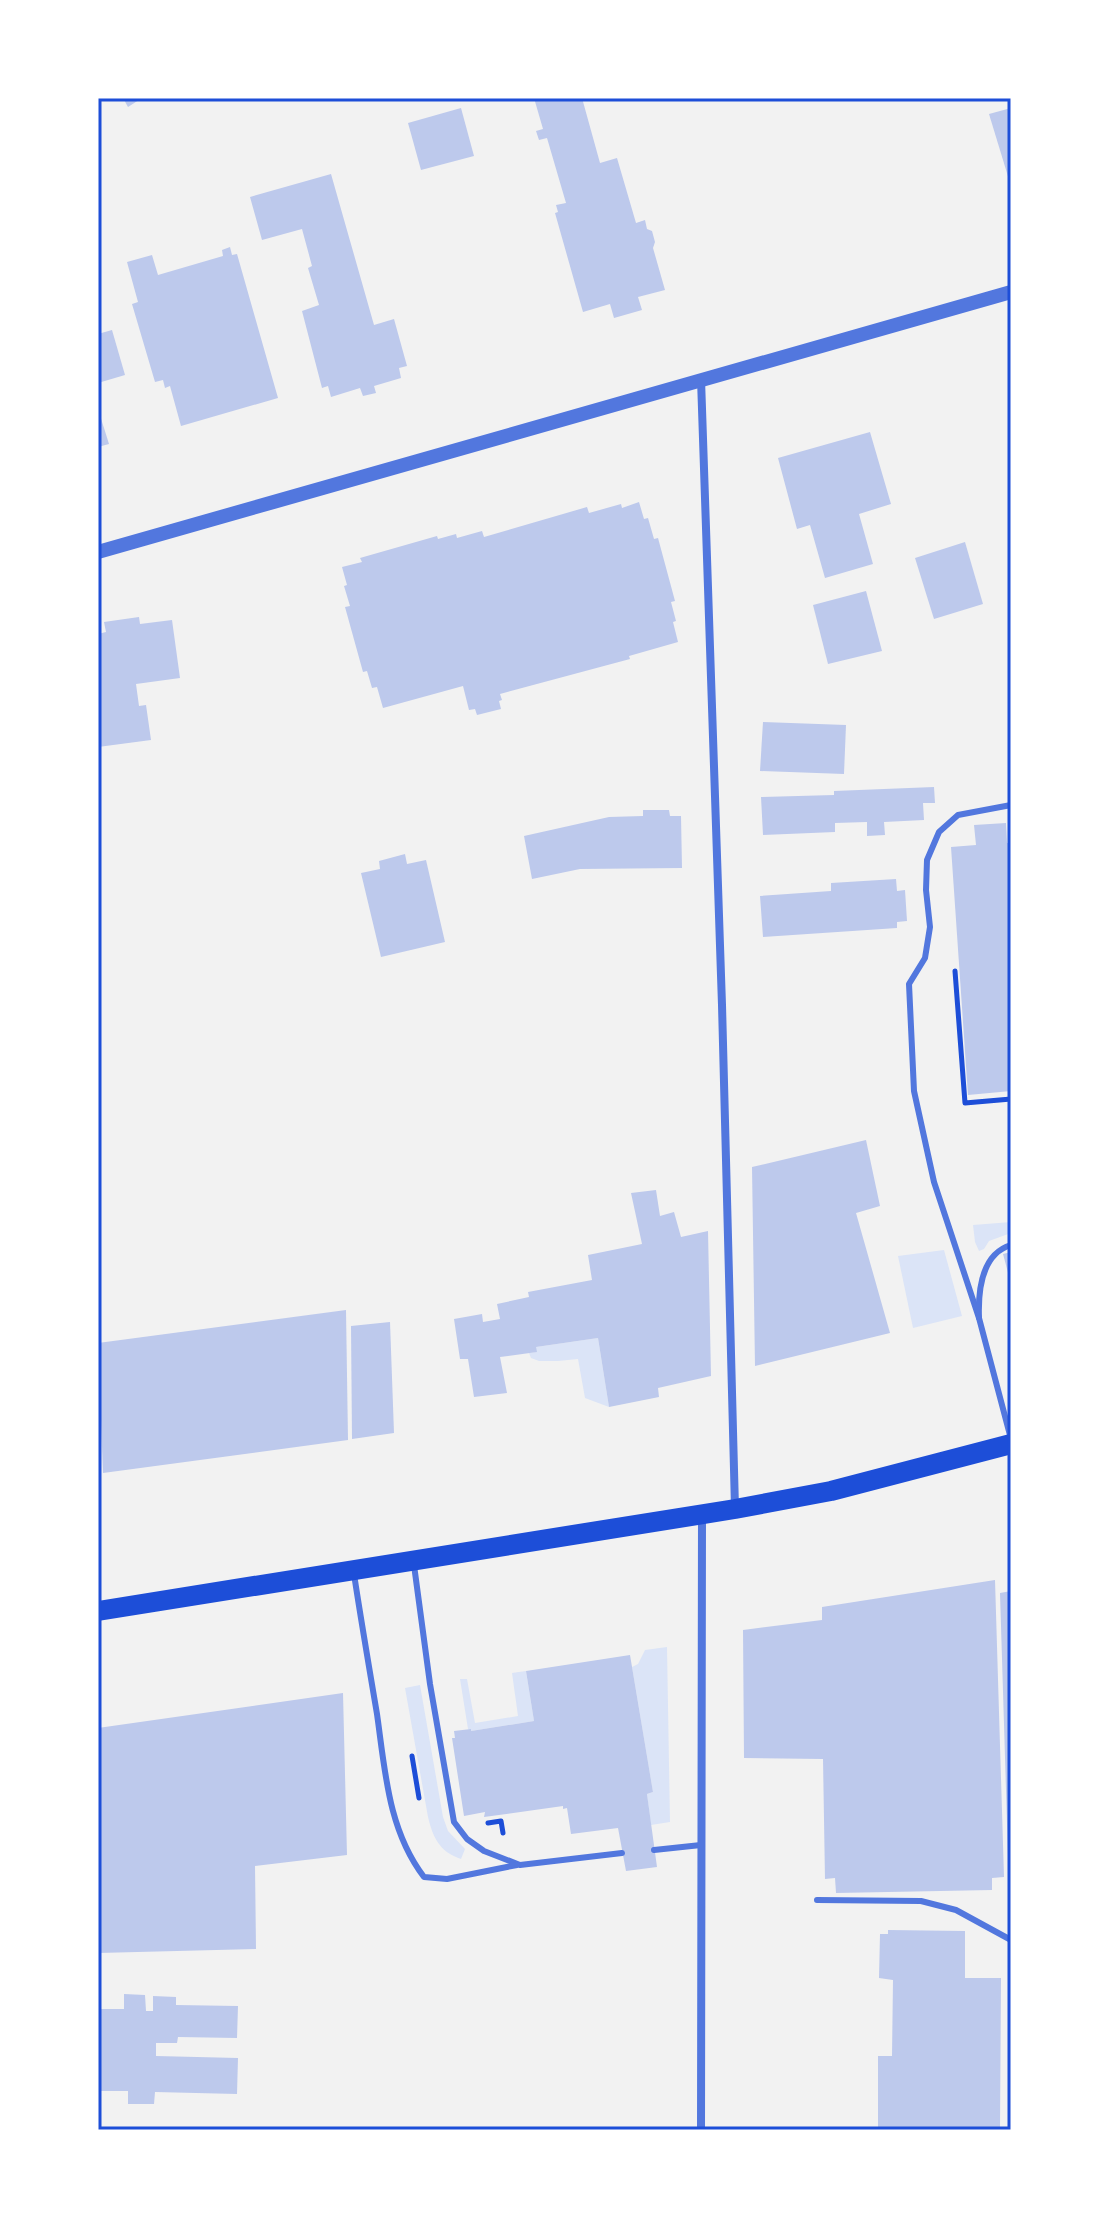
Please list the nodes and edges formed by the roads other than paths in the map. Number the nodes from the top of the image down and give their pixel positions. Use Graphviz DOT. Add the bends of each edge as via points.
graph roads {
  1 [pos="1011,292"];
  2 [pos="701,379"];
  3 [pos="98,552"];
  4 [pos="1011,805"];
  5 [pos="1011,1245"];
  6 [pos="979,1318"];
  7 [pos="1011,1442"];
  8 [pos="735,1509"];
  9 [pos="702,1515"];
  10 [pos="413,1562"];
  11 [pos="353,1570"];
  12 [pos="98,1611"];
  13 [pos="701,1845"];
  14 [pos="654,1850"];
  15 [pos="622,1853"];
  16 [pos="520,1865"];
  17 [pos="817,1900"];
  18 [pos="1011,1940"];
  19 [pos="701,2130"];
  1 -- 2 [label="street"];
  2 -- 3 [label="street"];
  2 -- 8 [label="street"];
  4 -- 6 [label="lane" via="958,815 939,832 927,860 930,927 925,958 909,984 914,1091 934,1182"];
  5 -- 6 [label="lane" via="991,1259 981,1280"];
  6 -- 7 [label="lane"];
  7 -- 8 [label="main road" via="831,1491"];
  8 -- 9 [label="main road"];
  9 -- 10 [label="main road"];
  9 -- 13 [label="street"];
  10 -- 11 [label="main road"];
  10 -- 16 [label="lane" via="454,1822 484,1851"];
  11 -- 12 [label="main road"];
  11 -- 16 [label="lane" via="390,1798 411,1860 424,1877 447,1879"];
  13 -- 14 [label="lane"];
  13 -- 19 [label="street"];
  15 -- 16 [label="lane"];
  17 -- 18 [label="lane" via="921,1901 956,1910"];
}
